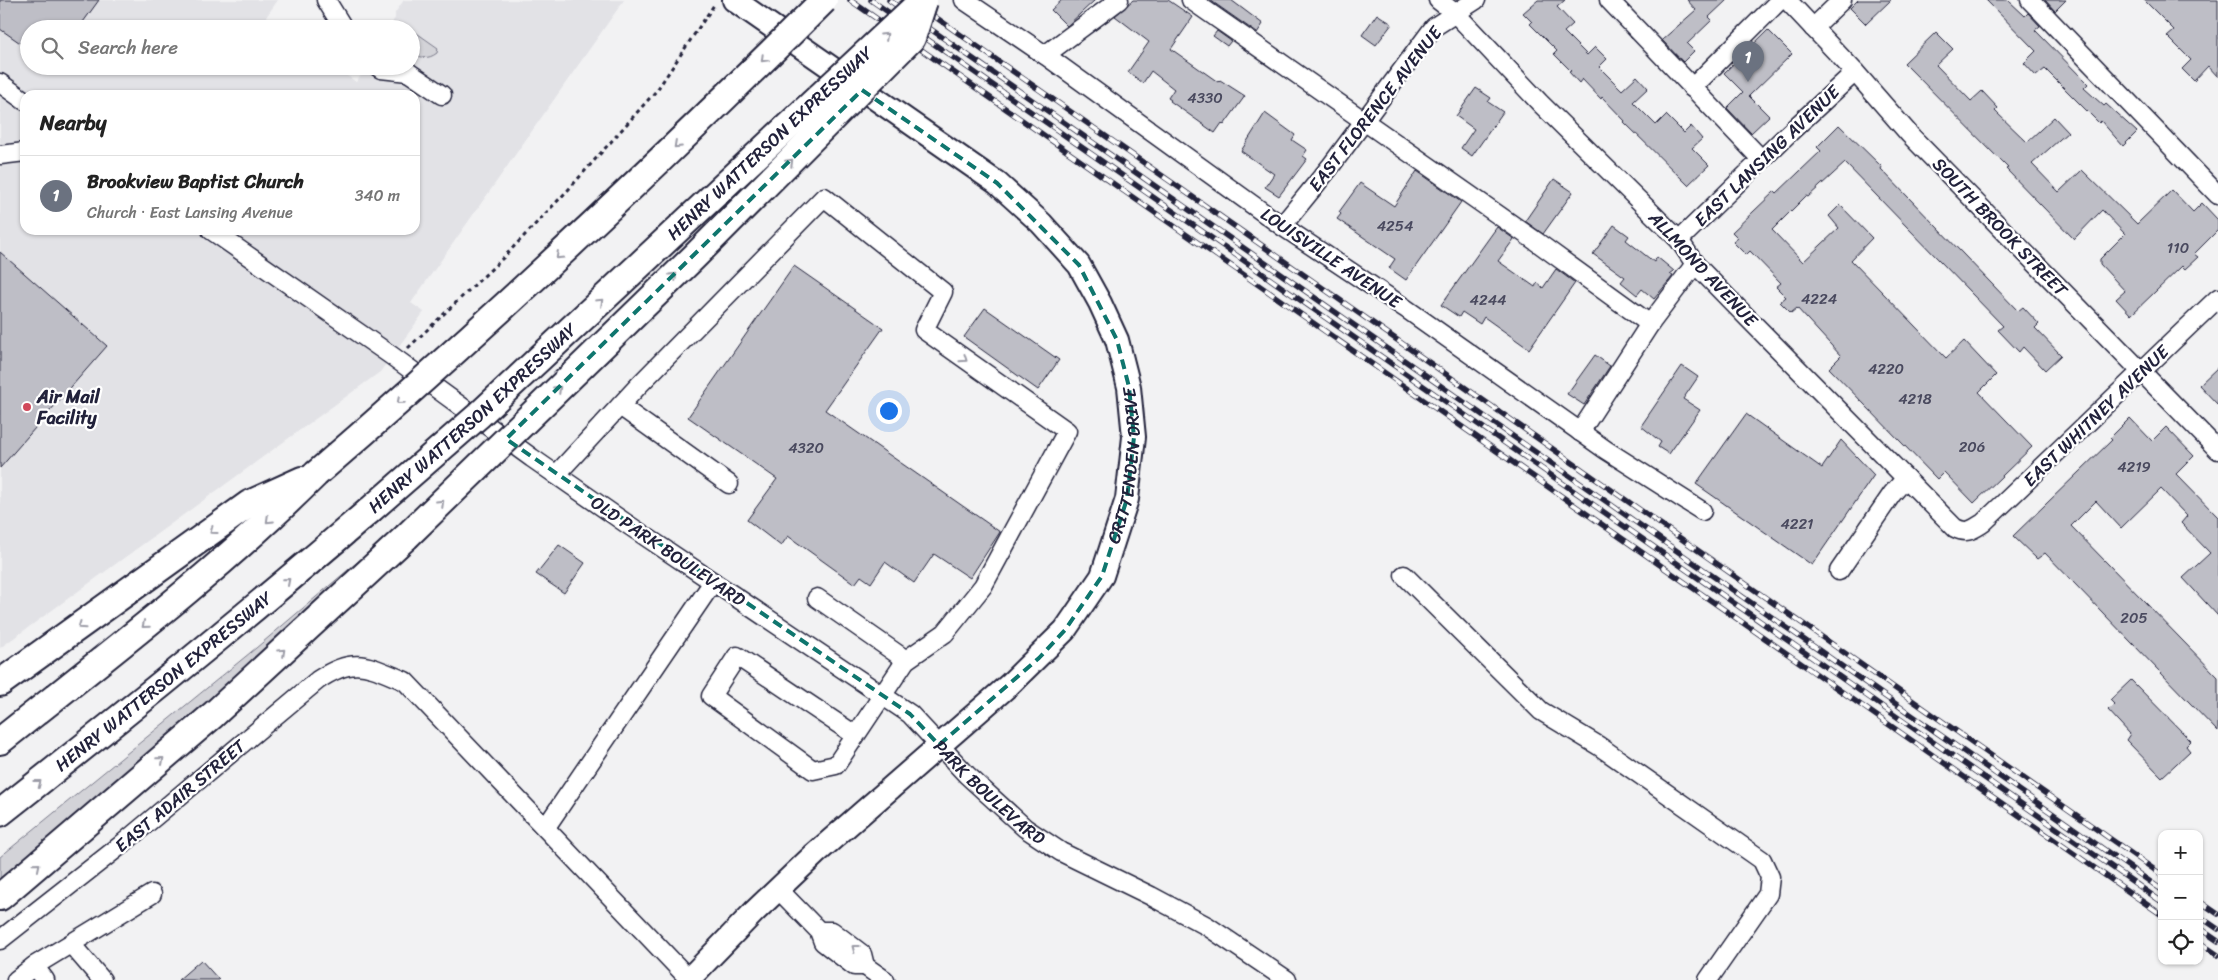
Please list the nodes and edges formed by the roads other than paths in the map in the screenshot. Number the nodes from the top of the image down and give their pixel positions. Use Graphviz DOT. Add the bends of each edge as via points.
graph roads {
  1 [pos="326,0"];
  2 [pos="734,0"];
  3 [pos="824,0"];
  4 [pos="924,0"];
  5 [pos="964,0"];
  6 [pos="1119,0"];
  7 [pos="1191,0"];
  8 [pos="1438,0"];
  9 [pos="1476,0"];
  10 [pos="1609,0"];
  11 [pos="1780,0"];
  12 [pos="1787,0"];
  13 [pos="1842,0"];
  14 [pos="2030,0"];
  15 [pos="988,6"];
  16 [pos="1456,14"];
  17 [pos="338,20"];
  18 [pos="1813,28"];
  19 [pos="1045,55"];
  20 [pos="1856,72"];
  21 [pos="414,75"];
  22 [pos="0,83"];
  23 [pos="1692,88"];
  24 [pos="442,95"];
  25 [pos="20,97"];
  26 [pos="1364,122"];
  27 [pos="20,153"];
  28 [pos="0,155"];
  29 [pos="1762,160"];
  30 [pos="2218,195"];
  31 [pos="1282,226"];
  32 [pos="218,235"];
  33 [pos="1679,240"];
  34 [pos="1695,264"];
  35 [pos="2218,298"];
  36 [pos="1650,324"];
  37 [pos="2143,372"];
  38 [pos="620,406"];
  39 [pos="1580,432"];
  40 [pos="2218,450"];
  41 [pos="316,474"];
  42 [pos="556,475"];
  43 [pos="1906,478"];
  44 [pos="729,484"];
  45 [pos="1702,511"];
  46 [pos="1971,531"];
  47 [pos="1839,571"];
  48 [pos="1404,575"];
  49 [pos="713,582"];
  50 [pos="817,598"];
  51 [pos="906,660"];
  52 [pos="0,683"];
  53 [pos="882,696"];
  54 [pos="855,735"];
  55 [pos="0,741"];
  56 [pos="939,745"];
  57 [pos="0,812"];
  58 [pos="546,827"];
  59 [pos="778,889"];
  60 [pos="152,894"];
  61 [pos="0,897"];
  62 [pos="0,940"];
  63 [pos="71,944"];
  64 [pos="34,966"];
  65 [pos="16,980"];
  66 [pos="45,980"];
  67 [pos="102,980"];
  68 [pos="688,980"];
  69 [pos="885,980"];
  70 [pos="1287,980"];
  71 [pos="1708,980"];
  1 -- 17 [label="street"];
  2 -- 56 [label="main road, CRITTENDEN DRIVE" via="997,183 1041,223 1079,265 1117,340 1129,387 1134,437 1127,499 1102,576 1065,630 1039,658"];
  3 -- 41 [label="highway, one-way, bridge" via="518,294"];
  57 -- 4 [label="highway, HENRY WATTERSON EXPRESSWAY, one-way, bridge" via="250,613 478,416"];
  61 -- 4 [label="highway, one-way, bridge" via="213,715 406,537 694,257 912,38"];
  5 -- 15 [label="street, LOUISVILLE AVENUE"];
  6 -- 19 [label="street"];
  7 -- 26 [label="street"];
  8 -- 16 [label="street, ALLMOND AVENUE"];
  9 -- 16 [label="street, EAST FLORENCE AVENUE"];
  10 -- 23 [label="street"];
  11 -- 23 [label="street"];
  12 -- 18 [label="street, SOUTH BROOK STREET"];
  13 -- 18 [label="street"];
  14 -- 30 [label="street"];
  15 -- 19 [label="street, LOUISVILLE AVENUE"];
  16 -- 26 [label="street, EAST FLORENCE AVENUE" via="1434,27"];
  16 -- 33 [label="street, ALLMOND AVENUE" via="1540,103"];
  18 -- 20 [label="street, SOUTH BROOK STREET"];
  19 -- 31 [label="street, LOUISVILLE AVENUE"];
  20 -- 29 [label="street, EAST LANSING AVENUE"];
  20 -- 37 [label="street, SOUTH BROOK STREET" via="1910,134"];
  21 -- 24 [label="street"];
  22 -- 25 [label="street"];
  23 -- 29 [label="street"];
  26 -- 31 [label="street, EAST FLORENCE AVENUE"];
  26 -- 36 [label="street"];
  27 -- 28 [label="street"];
  29 -- 33 [label="street, EAST LANSING AVENUE"];
  31 -- 39 [label="street, LOUISVILLE AVENUE"];
  32 -- 42 [label="street, OLD PARK BOULEVARD"];
  33 -- 34 [label="street, ALLMOND AVENUE"];
  34 -- 36 [label="street"];
  34 -- 43 [label="street, ALLMOND AVENUE"];
  35 -- 37 [label="street, EAST WHITNEY AVENUE"];
  36 -- 39 [label="street"];
  37 -- 40 [label="street, SOUTH BROOK STREET"];
  37 -- 46 [label="street, EAST WHITNEY AVENUE"];
  38 -- 42 [label="street"];
  38 -- 44 [label="street"];
  38 -- 51 [label="street, one-way" via="824,197 943,292 924,330 1067,431 983,586 945,633"];
  39 -- 45 [label="street, LOUISVILLE AVENUE"];
  41 -- 52 [label="highway, one-way" via="249,504"];
  41 -- 55 [label="highway, one-way" via="266,523 123,644"];
  42 -- 49 [label="street, OLD PARK BOULEVARD"];
  43 -- 46 [label="street, ALLMOND AVENUE" via="1954,528 1962,532"];
  43 -- 47 [label="street"];
  48 -- 71 [label="street" via="1541,711 1599,746 1762,860 1770,877 1768,894"];
  49 -- 53 [label="street, OLD PARK BOULEVARD"];
  49 -- 58 [label="street"];
  50 -- 51 [label="street"];
  51 -- 53 [label="street"];
  53 -- 54 [label="street"];
  53 -- 56 [label="street, OLD PARK BOULEVARD" via="910,714"];
  54 -- 54 [label="street" via="836,765 813,770 711,696 737,656"];
  56 -- 59 [label="main road, PARK BOULEVARD"];
  56 -- 70 [label="street, PARK BOULEVARD" via="1025,828 1061,852 1207,926"];
  58 -- 62 [label="street, EAST ADAIR STREET" via="405,681 365,665 343,666 318,680 122,845"];
  58 -- 68 [label="street"];
  59 -- 68 [label="main road, PARK BOULEVARD"];
  59 -- 69 [label="street" via="819,931 823,942 854,966 865,966"];
  60 -- 63 [label="street"];
  63 -- 64 [label="street"];
  63 -- 67 [label="street"];
  64 -- 65 [label="street"];
  64 -- 66 [label="street"];
}
